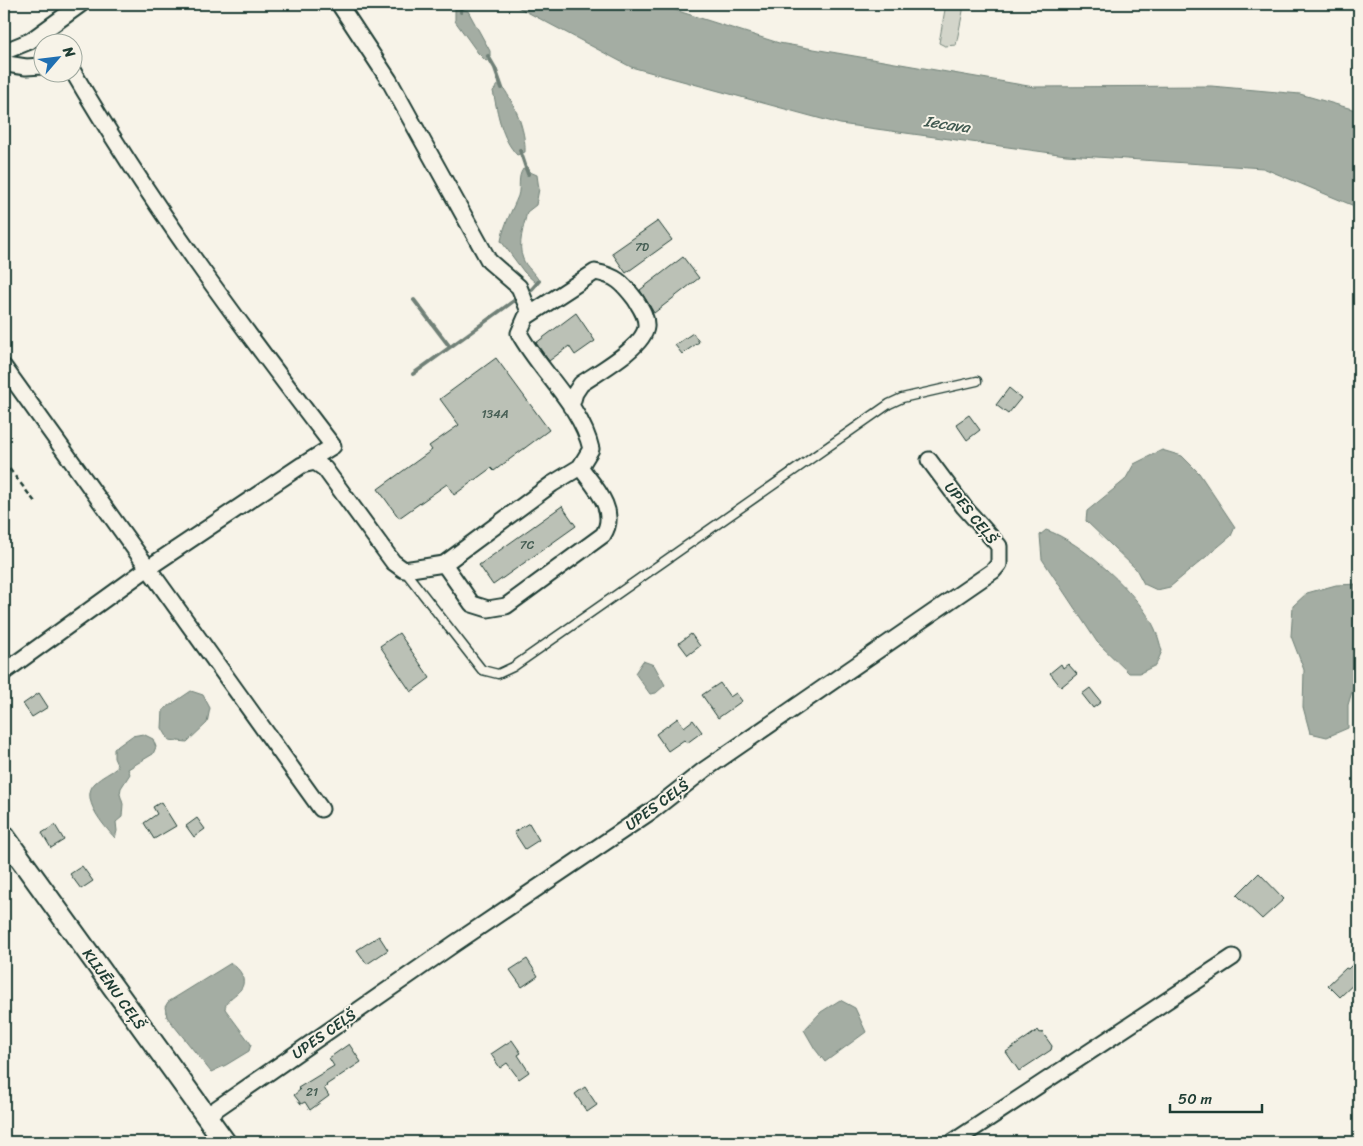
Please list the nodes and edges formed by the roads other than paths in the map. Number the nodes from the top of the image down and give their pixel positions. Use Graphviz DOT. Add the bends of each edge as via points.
graph roads {
  1 [pos="81,4"];
  2 [pos="340,4"];
  3 [pos="4,48"];
  4 [pos="4,60"];
  5 [pos="32,67"];
  6 [pos="79,82"];
  7 [pos="530,314"];
  8 [pos="4,367"];
  9 [pos="977,381"];
  10 [pos="571,407"];
  11 [pos="929,460"];
  12 [pos="302,465"];
  13 [pos="580,467"];
  14 [pos="444,564"];
  15 [pos="148,568"];
  16 [pos="404,570"];
  17 [pos="4,672"];
  18 [pos="321,809"];
  19 [pos="4,836"];
  20 [pos="1233,957"];
  21 [pos="206,1116"];
  22 [pos="225,1142"];
  23 [pos="953,1142"];
  1 -- 3 [label="street" via="30,41 8,50"];
  2 -- 7 [label="street" via="389,80 489,261 519,287"];
  4 -- 5 [label="street" via="7,64"];
  6 -- 12 [label="street" via="234,318 332,446"];
  7 -- 10 [label="street" via="519,333"];
  7 -- 10 [label="street" via="595,272 613,276 643,310 646,326 642,339 581,384"];
  8 -- 15 [label="street"];
  9 -- 16 [label="lane" via="902,398 889,404 513,667 498,674 482,670"];
  10 -- 13 [label="street" via="587,432 592,449"];
  11 -- 21 [label="street, UPES CEĻŠ" via="964,507 999,546 999,564 993,571"];
  12 -- 15 [label="street"];
  12 -- 16 [label="street" via="315,462 325,469 393,562"];
  13 -- 14 [label="street"];
  13 -- 14 [label="street" via="604,501 608,514 607,528 603,535 506,606 488,609 472,604"];
  14 -- 16 [label="street"];
  15 -- 17 [label="street"];
  15 -- 18 [label="street"];
  19 -- 21 [label="street, KLIJĒNU CEĻŠ"];
  20 -- 23 [label="street"];
  21 -- 22 [label="street, KLIJĒNU CEĻŠ"];
}
